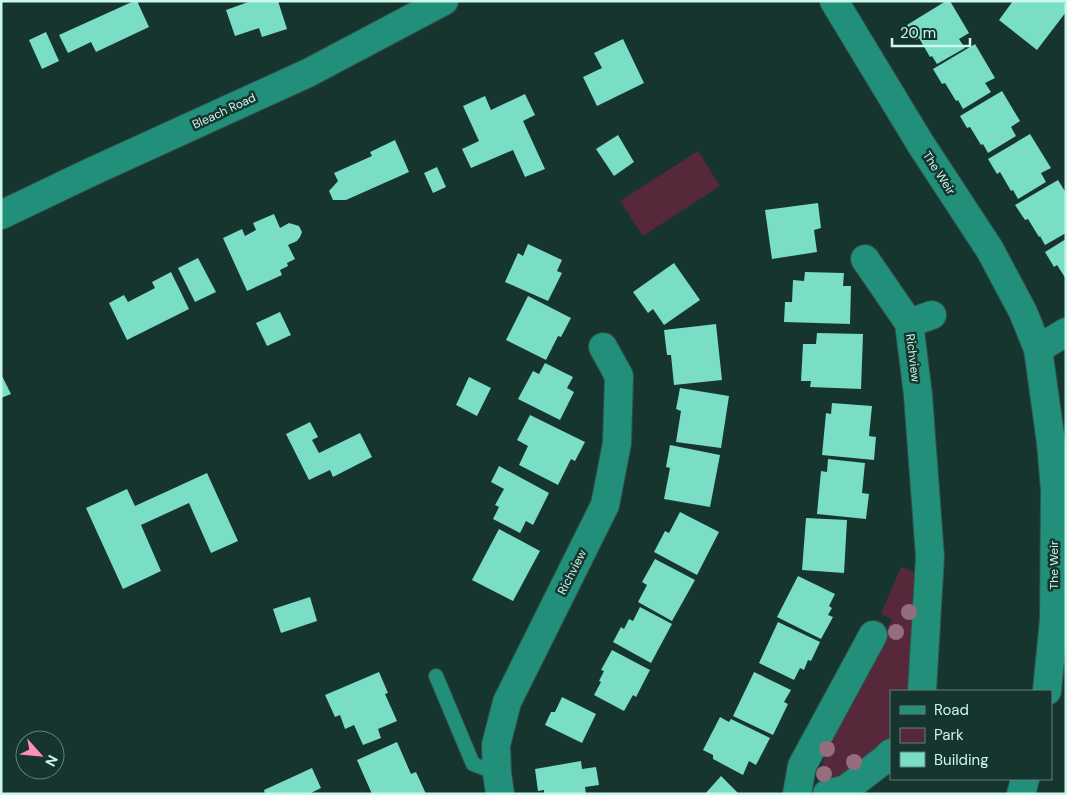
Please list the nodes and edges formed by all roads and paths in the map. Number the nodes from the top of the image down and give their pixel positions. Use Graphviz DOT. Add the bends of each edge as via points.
graph roads {
  1 [pos="444,1"];
  2 [pos="834,1"];
  3 [pos="1,215"];
  4 [pos="865,259"];
  5 [pos="1066,332"];
  6 [pos="603,347"];
  7 [pos="1038,349"];
  8 [pos="873,635"];
  9 [pos="436,676"];
  10 [pos="922,690"];
  11 [pos="1047,690"];
  12 [pos="890,754"];
  13 [pos="1025,780"];
  14 [pos="499,783"];
  15 [pos="797,794"];
  16 [pos="827,794"];
  17 [pos="1022,794"];
  1 -- 3 [label="street, Bleach Road" via="308,73"];
  2 -- 7 [label="street, The Weir" via="920,143 990,250 1023,312"];
  4 -- 10 [label="street, Richview" via="921,319 918,395 930,557"];
  5 -- 7 [label="street"];
  6 -- 14 [label="street, Richview" via="619,376 616,443 605,505 507,702 496,745"];
  7 -- 11 [label="street, The Weir" via="1054,490 1054,619"];
  8 -- 15 [label="street" via="802,766"];
  9 -- 14 [label="lane" via="473,764"];
  12 -- 16 [label="street" via="846,789"];
  13 -- 17 [label="street"];
}
